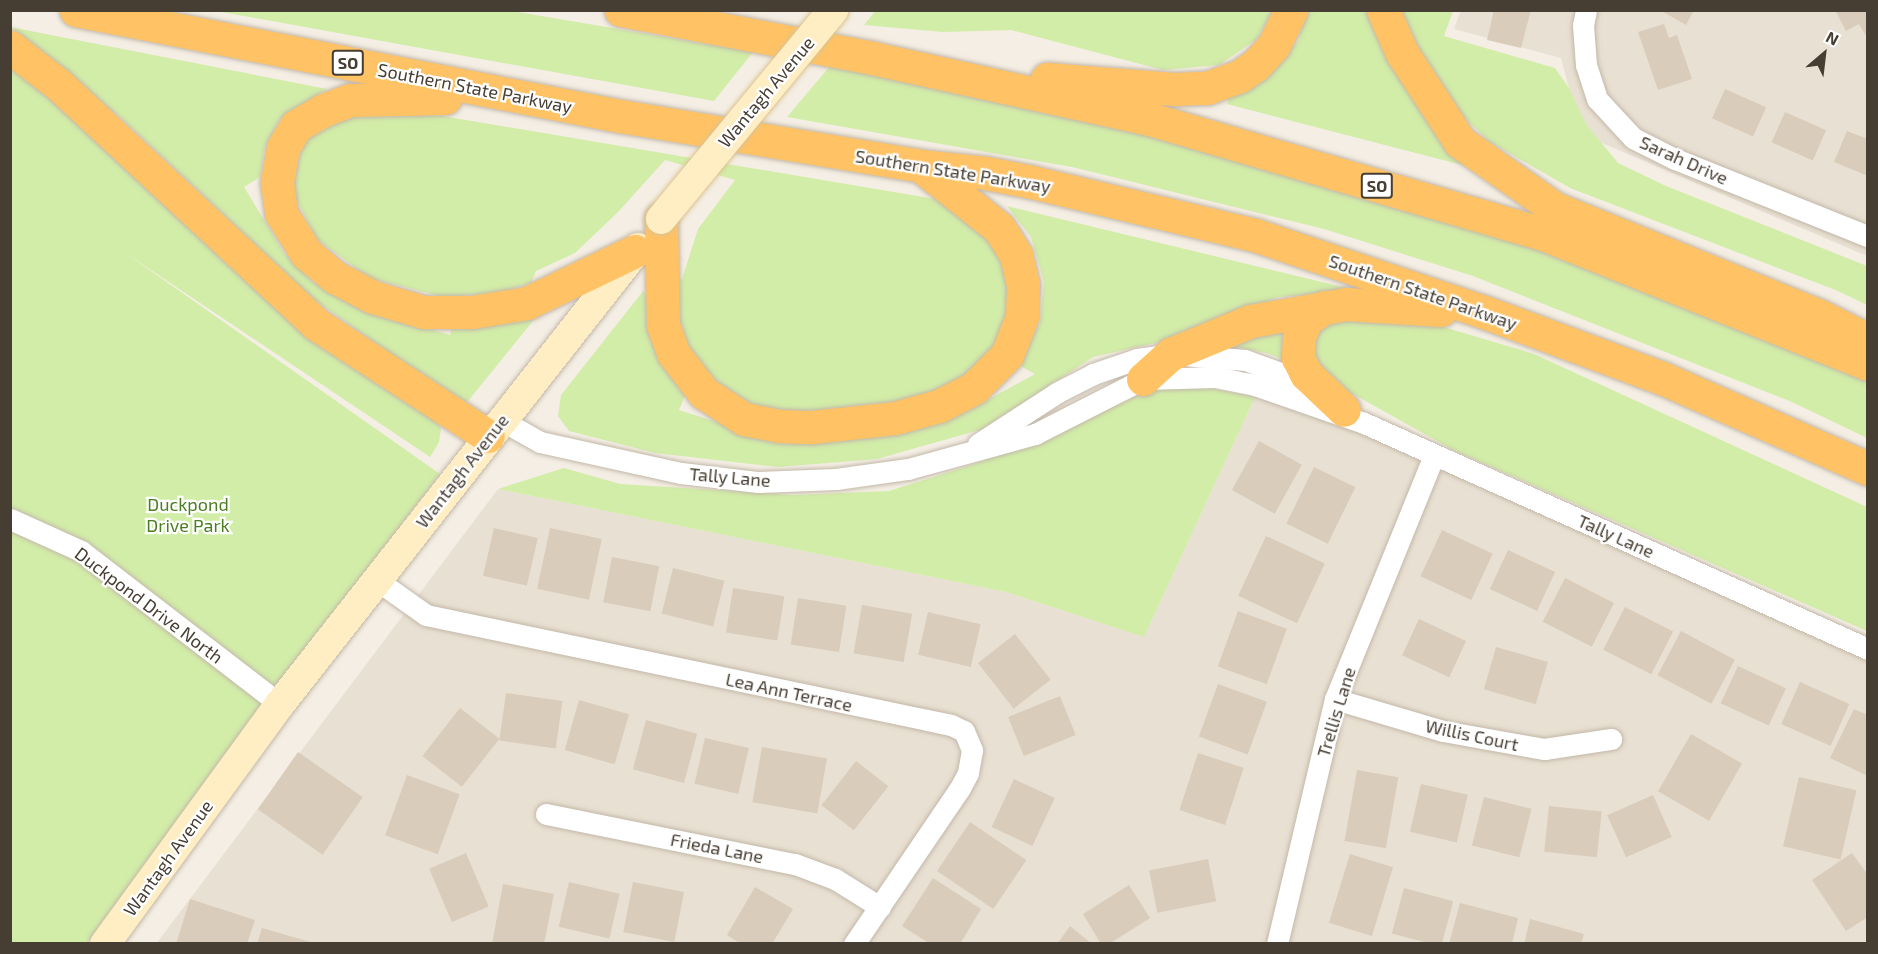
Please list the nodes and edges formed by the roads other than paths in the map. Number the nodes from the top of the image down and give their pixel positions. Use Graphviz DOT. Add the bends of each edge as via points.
graph roads {
  1 [pos="76,10"];
  2 [pos="621,10"];
  3 [pos="675,10"];
  4 [pos="833,10"];
  5 [pos="1291,10"];
  6 [pos="1383,10"];
  7 [pos="1586,10"];
  8 [pos="745,35"];
  9 [pos="10,47"];
  10 [pos="872,58"];
  11 [pos="620,116"];
  12 [pos="921,166"];
  13 [pos="661,219"];
  14 [pos="1868,236"];
  15 [pos="635,251"];
  16 [pos="1325,308"];
  17 [pos="1487,314"];
  18 [pos="1868,340"];
  19 [pos="1171,354"];
  20 [pos="1868,363"];
  21 [pos="1143,379"];
  22 [pos="1354,416"];
  23 [pos="495,428"];
  24 [pos="964,454"];
  25 [pos="1434,455"];
  26 [pos="1868,469"];
  27 [pos="10,519"];
  28 [pos="378,581"];
  29 [pos="1868,649"];
  30 [pos="1335,699"];
  31 [pos="280,704"];
  32 [pos="1611,740"];
  33 [pos="546,814"];
  34 [pos="880,907"];
  35 [pos="105,944"];
  36 [pos="854,944"];
  37 [pos="1276,944"];
  1 -- 11 [label="highway, Southern State Parkway / SO"];
  2 -- 8 [label="highway, SO"];
  3 -- 8 [label="highway"];
  4 -- 13 [label="main road, Wantagh Avenue, bridge"];
  5 -- 10 [label="highway" via="1274,45 1256,65 1240,76 1207,88 1035,78"];
  6 -- 18 [label="highway" via="1402,53 1460,142 1554,208 1820,316"];
  7 -- 14 [label="street, Sarah Drive" via="1586,66 1596,99 1633,138 1675,159"];
  8 -- 10 [label="highway, SO"];
  9 -- 23 [label="highway" via="59,85 316,324"];
  10 -- 20 [label="highway, SO" via="1150,119 1541,233"];
  11 -- 12 [label="highway, Southern State Parkway / SO"];
  11 -- 15 [label="highway" via="430,96 350,100 296,126 283,148 277,183 282,213 306,253 335,277 373,297 424,312 472,312 527,303"];
  12 -- 13 [label="highway" via="999,228 1016,255 1023,285 1022,317 1006,355 974,388 939,406 895,418 812,427 779,426 744,419 704,393 673,353 663,325"];
  12 -- 17 [label="highway, Southern State Parkway / SO" via="1032,182 1255,235"];
  13 -- 15 [label="main road, Wantagh Avenue"];
  15 -- 23 [label="main road, Wantagh Avenue"];
  16 -- 17 [label="highway" via="1346,304"];
  16 -- 19 [label="highway" via="1251,321"];
  16 -- 22 [label="highway" via="1306,320 1299,337 1298,358 1305,374"];
  17 -- 26 [label="highway, Southern State Parkway / SO" via="1662,378"];
  19 -- 21 [label="highway"];
  19 -- 22 [label="street, Tally Lane" via="1245,360 1286,375"];
  19 -- 24 [label="street, Tally Lane" via="1137,359 1093,374 1058,392"];
  21 -- 22 [label="street, Tally Lane" via="1215,377 1255,385"];
  21 -- 24 [label="street, Tally Lane" via="1035,434"];
  22 -- 25 [label="street, Tally Lane"];
  23 -- 24 [label="street, Tally Lane" via="540,442 681,473 758,482 846,478 908,469"];
  23 -- 28 [label="main road, Wantagh Avenue"];
  25 -- 29 [label="street, Tally Lane"];
  25 -- 30 [label="street, Trellis Lane"];
  27 -- 31 [label="street, Duckpond Drive North" via="81,551"];
  28 -- 31 [label="main road, Wantagh Avenue"];
  28 -- 34 [label="street, Lea Ann Terrace" via="426,615 951,725 964,731 972,750 964,780"];
  30 -- 32 [label="street, Willis Court" via="1443,731 1544,749"];
  30 -- 37 [label="street, Trellis Lane"];
  31 -- 35 [label="main road, Wantagh Avenue"];
  33 -- 34 [label="street, Frieda Lane" via="795,864 834,879"];
  34 -- 36 [label="street, Lea Ann Terrace"];
}
